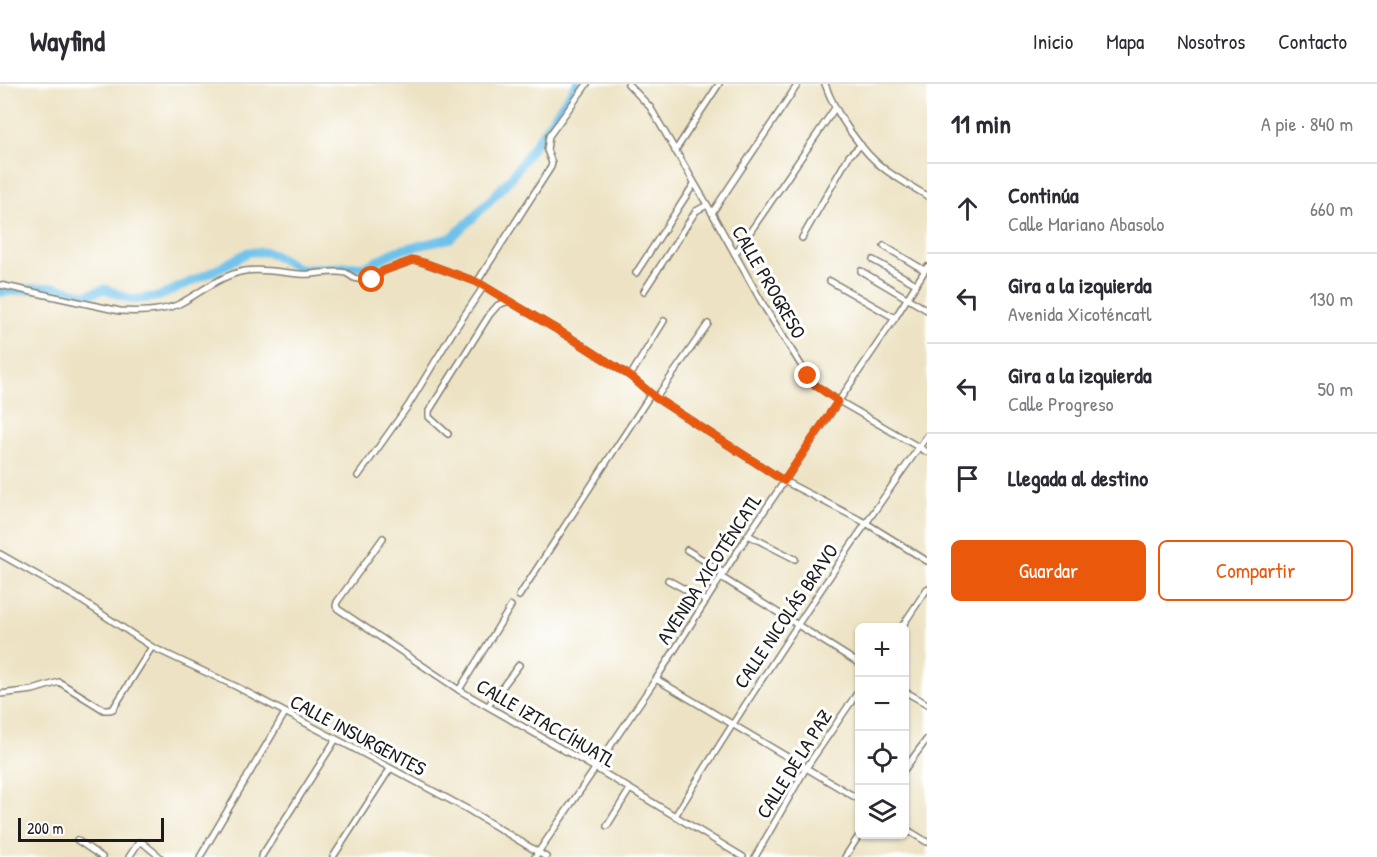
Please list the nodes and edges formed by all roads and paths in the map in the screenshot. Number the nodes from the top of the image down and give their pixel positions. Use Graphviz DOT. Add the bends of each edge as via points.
graph roads {
  1 [pos="587,84"];
  2 [pos="628,84"];
  3 [pos="719,84"];
  4 [pos="798,84"];
  5 [pos="825,84"];
  6 [pos="835,108"];
  7 [pos="861,145"];
  8 [pos="675,151"];
  9 [pos="694,184"];
  10 [pos="927,196"];
  11 [pos="707,205"];
  12 [pos="712,213"];
  13 [pos="802,238"];
  14 [pos="884,246"];
  15 [pos="735,254"];
  16 [pos="873,260"];
  17 [pos="926,268"];
  18 [pos="861,271"];
  19 [pos="636,273"];
  20 [pos="830,281"];
  21 [pos="477,282"];
  22 [pos="916,284"];
  23 [pos="0,285"];
  24 [pos="484,286"];
  25 [pos="644,291"];
  26 [pos="907,297"];
  27 [pos="508,301"];
  28 [pos="927,310"];
  29 [pos="895,318"];
  30 [pos="664,321"];
  31 [pos="708,324"];
  32 [pos="630,376"];
  33 [pos="653,396"];
  34 [pos="838,401"];
  35 [pos="448,434"];
  36 [pos="927,436"];
  37 [pos="919,448"];
  38 [pos="927,452"];
  39 [pos="358,476"];
  40 [pos="784,481"];
  41 [pos="866,523"];
  42 [pos="748,535"];
  43 [pos="383,538"];
  44 [pos="687,550"];
  45 [pos="0,554"];
  46 [pos="795,559"];
  47 [pos="927,561"];
  48 [pos="722,575"];
  49 [pos="668,580"];
  50 [pos="927,589"];
  51 [pos="519,596"];
  52 [pos="706,601"];
  53 [pos="511,606"];
  54 [pos="904,623"];
  55 [pos="798,625"];
  56 [pos="152,647"];
  57 [pos="855,661"];
  58 [pos="519,665"];
  59 [pos="656,680"];
  60 [pos="459,690"];
  61 [pos="0,694"];
  62 [pos="909,694"];
  63 [pos="855,696"];
  64 [pos="927,704"];
  65 [pos="488,706"];
  66 [pos="285,713"];
  67 [pos="732,724"];
  68 [pos="336,739"];
  69 [pos="927,739"];
  70 [pos="909,763"];
  71 [pos="807,768"];
  72 [pos="390,769"];
  73 [pos="597,769"];
  74 [pos="630,789"];
  75 [pos="855,797"];
  76 [pos="675,816"];
  77 [pos="607,826"];
  78 [pos="909,831"];
  79 [pos="857,839"];
  80 [pos="77,840"];
  81 [pos="927,842"];
  82 [pos="537,855"];
  83 [pos="102,857"];
  84 [pos="129,857"];
  85 [pos="160,857"];
  86 [pos="200,857"];
  87 [pos="261,857"];
  88 [pos="333,857"];
  89 [pos="546,857"];
  90 [pos="743,857"];
  91 [pos="754,857"];
  92 [pos="845,857"];
  1 -- 21 [label="street" via="549,136 551,167"];
  2 -- 8 [label="street, CALLE PROGRESO" via="650,107"];
  3 -- 8 [label="street"];
  4 -- 12 [label="street"];
  5 -- 6 [label="street"];
  6 -- 7 [label="street"];
  6 -- 15 [label="street"];
  7 -- 10 [label="street" via="885,170"];
  7 -- 13 [label="street" via="849,156"];
  8 -- 9 [label="street, CALLE PROGRESO"];
  9 -- 11 [label="street, CALLE PROGRESO"];
  9 -- 19 [label="street"];
  11 -- 12 [label="street, CALLE PROGRESO"];
  11 -- 25 [label="street" via="696,211"];
  12 -- 15 [label="street, CALLE PROGRESO"];
  14 -- 17 [label="street"];
  15 -- 34 [label="street, CALLE PROGRESO" via="808,376"];
  16 -- 22 [label="street"];
  17 -- 22 [label="street, AVENIDA XICOTÉNCATL"];
  18 -- 26 [label="street"];
  20 -- 29 [label="street"];
  21 -- 23 [label="street" via="414,260 383,271 372,280 346,273 246,271 216,282 169,308 136,312"];
  21 -- 24 [label="street"];
  22 -- 26 [label="street, AVENIDA XICOTÉNCATL"];
  24 -- 27 [label="street"];
  24 -- 39 [label="street"];
  26 -- 28 [label="street"];
  26 -- 29 [label="street, AVENIDA XICOTÉNCATL"];
  27 -- 32 [label="street"];
  27 -- 35 [label="street" via="490,314 429,411 429,417"];
  29 -- 34 [label="street, AVENIDA XICOTÉNCATL"];
  30 -- 32 [label="street"];
  31 -- 33 [label="street"];
  32 -- 33 [label="street"];
  33 -- 40 [label="street"];
  33 -- 51 [label="street"];
  34 -- 37 [label="street, CALLE PROGRESO"];
  34 -- 40 [label="street, AVENIDA XICOTÉNCATL"];
  36 -- 37 [label="street, CALLE NICOLÁS BRAVO"];
  37 -- 38 [label="street, CALLE PROGRESO"];
  37 -- 41 [label="street, CALLE NICOLÁS BRAVO"];
  40 -- 41 [label="street"];
  40 -- 42 [label="street, AVENIDA XICOTÉNCATL"];
  41 -- 47 [label="street"];
  41 -- 55 [label="street, CALLE NICOLÁS BRAVO"];
  42 -- 46 [label="street"];
  42 -- 48 [label="street, AVENIDA XICOTÉNCATL"];
  43 -- 60 [label="street, CALLE IZTACCÍHUATL" via="336,606"];
  44 -- 48 [label="street"];
  45 -- 56 [label="street, CALLE INSURGENTES"];
  48 -- 52 [label="street, AVENIDA XICOTÉNCATL"];
  48 -- 55 [label="street"];
  49 -- 52 [label="street"];
  50 -- 54 [label="street"];
  52 -- 59 [label="street, AVENIDA XICOTÉNCATL"];
  53 -- 60 [label="street"];
  55 -- 57 [label="street"];
  55 -- 67 [label="street, CALLE NICOLÁS BRAVO"];
  56 -- 61 [label="street" via="109,711 59,682"];
  56 -- 66 [label="street, CALLE INSURGENTES"];
  58 -- 65 [label="street"];
  59 -- 67 [label="street"];
  59 -- 73 [label="street, AVENIDA XICOTÉNCATL"];
  60 -- 65 [label="street, CALLE IZTACCÍHUATL"];
  62 -- 64 [label="street"];
  63 -- 71 [label="street, CALLE DE LA PAZ"];
  65 -- 73 [label="street, CALLE IZTACCÍHUATL"];
  66 -- 68 [label="street, CALLE INSURGENTES"];
  66 -- 86 [label="street"];
  67 -- 71 [label="street"];
  67 -- 76 [label="street, CALLE NICOLÁS BRAVO"];
  68 -- 72 [label="street, CALLE INSURGENTES"];
  68 -- 87 [label="street"];
  69 -- 70 [label="street"];
  71 -- 75 [label="street"];
  71 -- 91 [label="street, CALLE DE LA PAZ"];
  72 -- 82 [label="street, CALLE INSURGENTES" via="466,809"];
  72 -- 88 [label="street"];
  73 -- 74 [label="street, CALLE IZTACCÍHUATL"];
  73 -- 82 [label="street, AVENIDA XICOTÉNCATL"];
  74 -- 76 [label="street, CALLE IZTACCÍHUATL"];
  74 -- 77 [label="street"];
  76 -- 90 [label="street, CALLE IZTACCÍHUATL"];
  78 -- 81 [label="street"];
  79 -- 92 [label="street"];
  80 -- 83 [label="street"];
  82 -- 89 [label="street, CALLE INSURGENTES"];
  84 -- 85 [label="street" via="139,842"];
}
